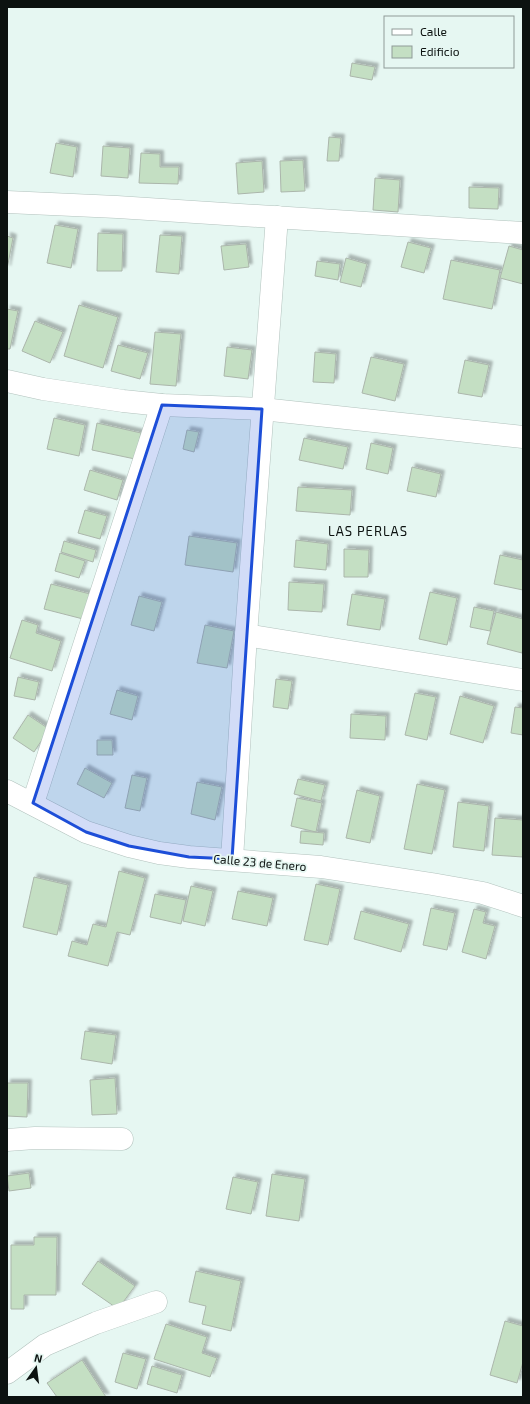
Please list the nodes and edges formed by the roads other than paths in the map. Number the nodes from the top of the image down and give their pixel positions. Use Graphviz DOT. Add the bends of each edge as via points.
graph roads {
  1 [pos="7,202"];
  2 [pos="277,217"];
  3 [pos="523,233"];
  4 [pos="7,381"];
  5 [pos="162,405"];
  6 [pos="262,409"];
  7 [pos="523,437"];
  8 [pos="246,635"];
  9 [pos="523,680"];
  10 [pos="7,791"];
  11 [pos="32,804"];
  12 [pos="232,860"];
  13 [pos="523,906"];
  14 [pos="122,1139"];
  15 [pos="7,1140"];
  16 [pos="156,1302"];
  17 [pos="7,1373"];
  1 -- 2 [label="street"];
  2 -- 3 [label="street"];
  2 -- 6 [label="street"];
  4 -- 5 [label="street" via="84,396"];
  5 -- 6 [label="street"];
  5 -- 11 [label="street"];
  6 -- 7 [label="street"];
  6 -- 8 [label="street"];
  8 -- 9 [label="street"];
  8 -- 12 [label="street"];
  10 -- 11 [label="street, Calle 23 de Enero"];
  11 -- 12 [label="street, Calle 23 de Enero" via="86,832 129,846 159,853"];
  12 -- 13 [label="street, Calle 23 de Enero" via="321,867 439,885 483,893"];
  14 -- 15 [label="street"];
  16 -- 17 [label="street" via="51,1342"];
}
